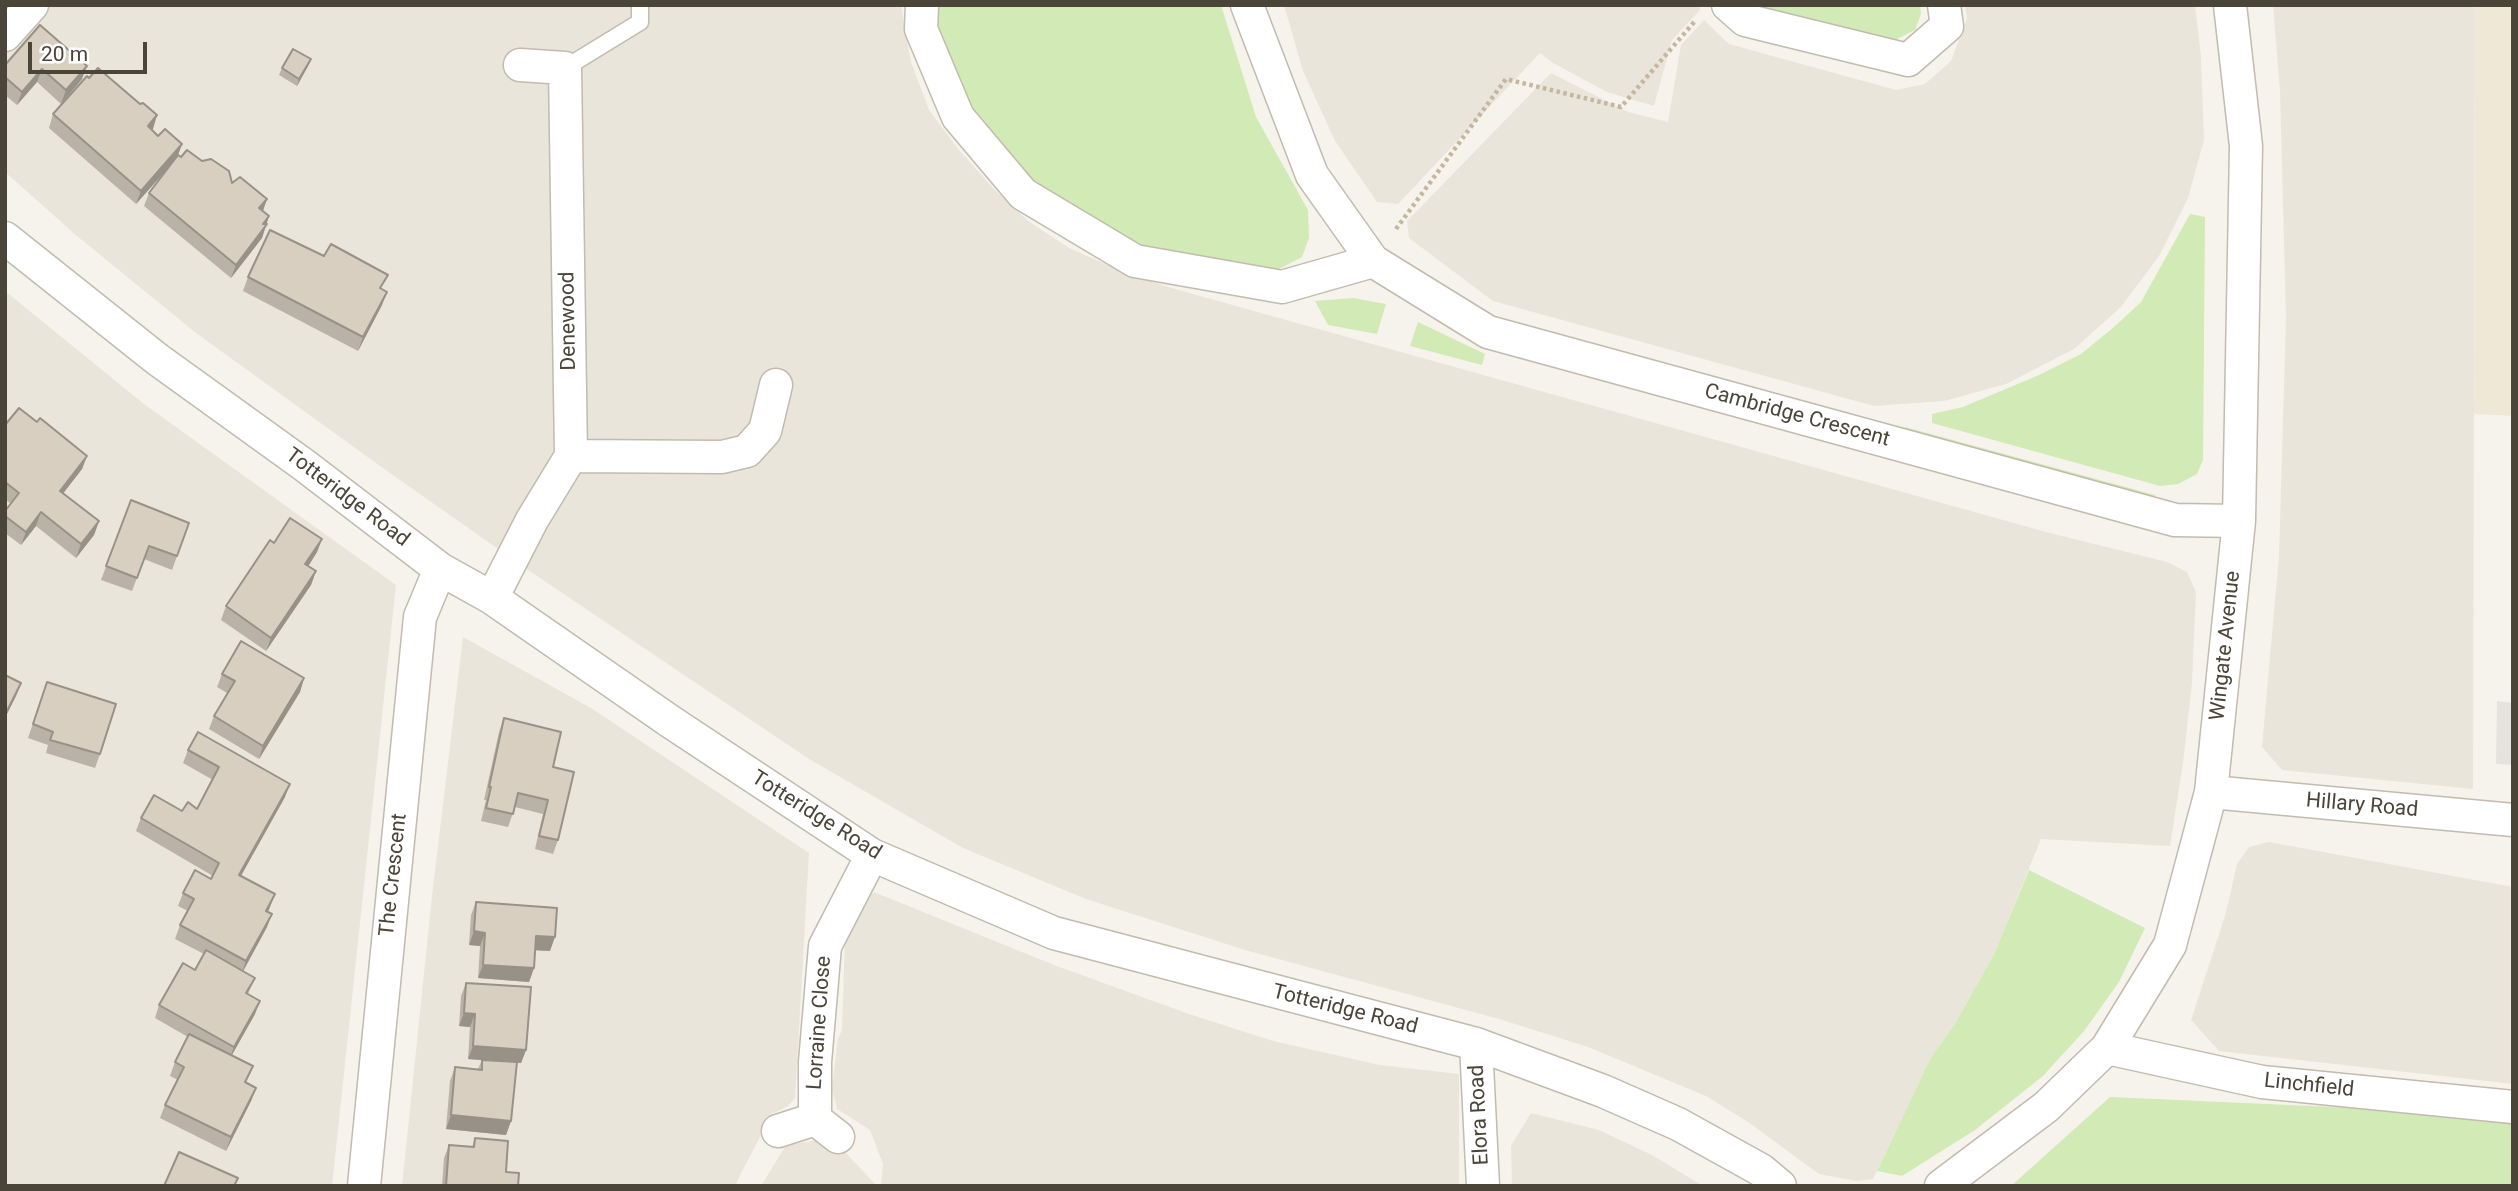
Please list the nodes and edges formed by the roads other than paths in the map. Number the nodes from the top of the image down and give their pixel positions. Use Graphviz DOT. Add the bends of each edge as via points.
graph roads {
  1 [pos="32,5"];
  2 [pos="639,5"];
  3 [pos="922,5"];
  4 [pos="1247,5"];
  5 [pos="1944,5"];
  6 [pos="2230,5"];
  7 [pos="1714,10"];
  8 [pos="5,35"];
  9 [pos="520,65"];
  10 [pos="565,68"];
  11 [pos="5,237"];
  12 [pos="1373,261"];
  13 [pos="776,385"];
  14 [pos="571,456"];
  15 [pos="2239,521"];
  16 [pos="440,569"];
  17 [pos="492,598"];
  18 [pos="2211,792"];
  19 [pos="2513,820"];
  20 [pos="872,855"];
  21 [pos="1476,1044"];
  22 [pos="2107,1048"];
  23 [pos="2513,1107"];
  24 [pos="778,1130"];
  25 [pos="364,1186"];
  26 [pos="1483,1186"];
  27 [pos="1780,1186"];
  28 [pos="1941,1186"];
  1 -- 8 [label="street"];
  2 -- 10 [label="lane" via="640,22"];
  3 -- 12 [label="street" via="920,29 958,117 1023,194 1135,261 1282,287"];
  4 -- 12 [label="street, Cambridge Crescent" via="1312,175"];
  5 -- 7 [label="street" via="1947,26 1908,60"];
  6 -- 15 [label="street, Wingate Avenue" via="2246,146"];
  9 -- 10 [label="street"];
  10 -- 14 [label="street, Denewood"];
  11 -- 16 [label="street, Totteridge Road" via="157,359"];
  12 -- 15 [label="street, Cambridge Crescent" via="1488,331 2175,520"];
  13 -- 14 [label="street" via="765,430 747,451 722,457"];
  14 -- 17 [label="street"];
  15 -- 18 [label="street, Wingate Avenue"];
  16 -- 17 [label="street, Totteridge Road"];
  16 -- 25 [label="street, The Crescent" via="420,617"];
  17 -- 20 [label="street, Totteridge Road"];
  18 -- 19 [label="street, Hillary Road"];
  18 -- 22 [label="street, Wingate Avenue" via="2170,945"];
  20 -- 21 [label="street, Totteridge Road" via="1054,933"];
  20 -- 24 [label="street, Lorraine Close" via="825,946 815,1062 827,1128"];
  21 -- 26 [label="street, Elora Road"];
  21 -- 27 [label="street, Totteridge Road" via="1678,1124 1761,1170"];
  22 -- 23 [label="street, Linchfield" via="2262,1082"];
  22 -- 28 [label="street, Wingate Avenue" via="2046,1107"];
}
